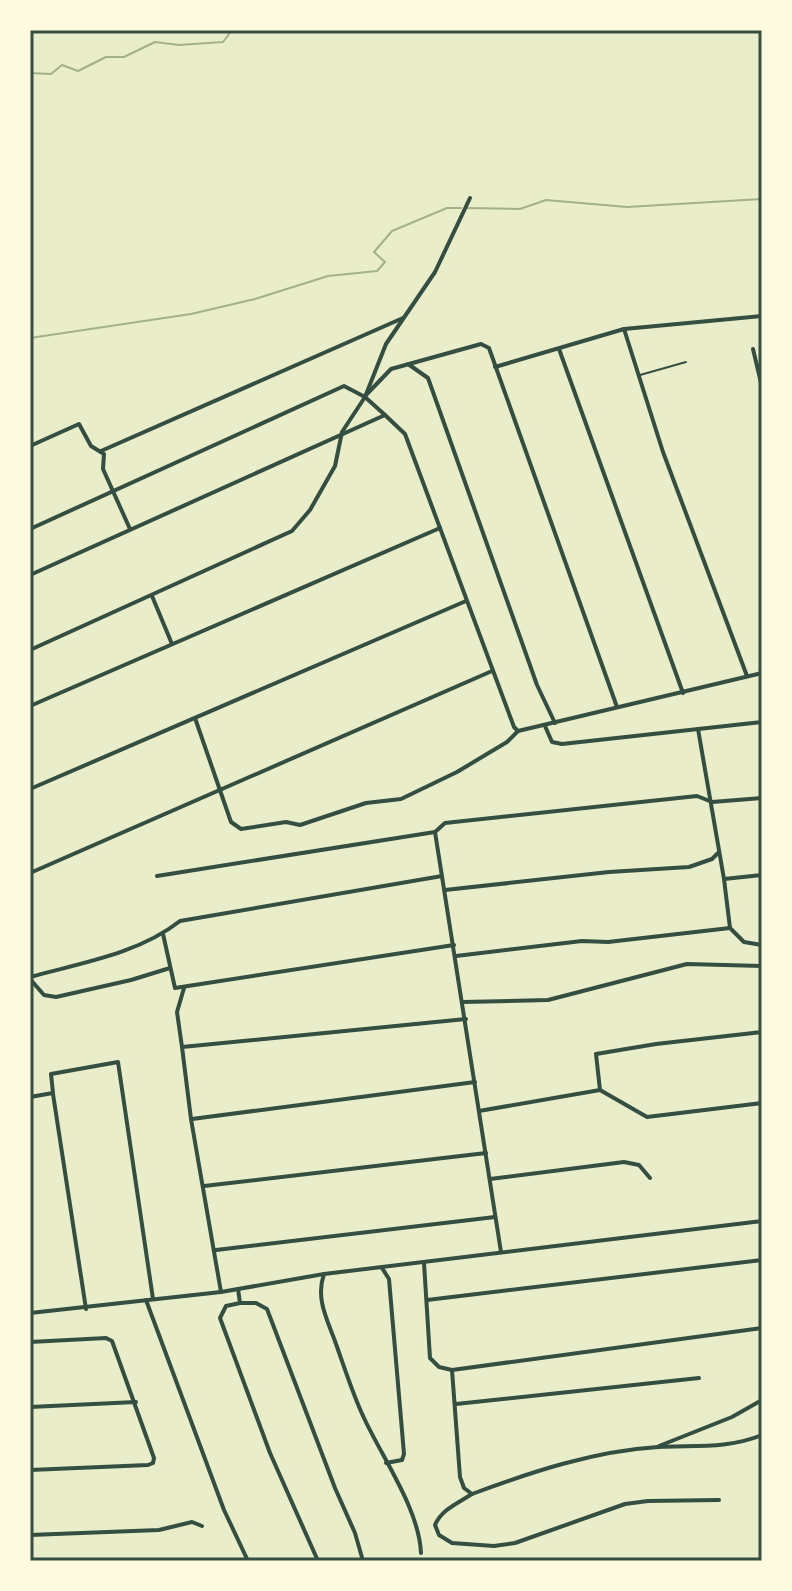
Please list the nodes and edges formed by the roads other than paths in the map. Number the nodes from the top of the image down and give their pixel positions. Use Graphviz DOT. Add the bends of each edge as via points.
graph roads {
  1 [pos="470,198"];
  2 [pos="762,316"];
  3 [pos="403,317"];
  4 [pos="624,329"];
  5 [pos="559,349"];
  6 [pos="753,349"];
  7 [pos="686,362"];
  8 [pos="408,364"];
  9 [pos="495,367"];
  10 [pos="639,375"];
  11 [pos="762,387"];
  12 [pos="365,397"];
  13 [pos="385,415"];
  14 [pos="342,432"];
  15 [pos="30,446"];
  16 [pos="101,451"];
  17 [pos="111,490"];
  18 [pos="440,528"];
  19 [pos="30,529"];
  20 [pos="130,529"];
  21 [pos="30,575"];
  22 [pos="152,596"];
  23 [pos="466,601"];
  24 [pos="172,644"];
  25 [pos="30,650"];
  26 [pos="492,671"];
  27 [pos="762,673"];
  28 [pos="747,676"];
  29 [pos="683,693"];
  30 [pos="30,706"];
  31 [pos="617,707"];
  32 [pos="195,718"];
  33 [pos="762,722"];
  34 [pos="555,723"];
  35 [pos="545,726"];
  36 [pos="698,729"];
  37 [pos="518,731"];
  38 [pos="30,789"];
  39 [pos="219,791"];
  40 [pos="762,798"];
  41 [pos="712,802"];
  42 [pos="435,832"];
  43 [pos="718,853"];
  44 [pos="30,873"];
  45 [pos="762,875"];
  46 [pos="157,876"];
  47 [pos="442,876"];
  48 [pos="724,879"];
  49 [pos="445,890"];
  50 [pos="730,928"];
  51 [pos="163,934"];
  52 [pos="454,945"];
  53 [pos="762,945"];
  54 [pos="456,956"];
  55 [pos="762,966"];
  56 [pos="170,968"];
  57 [pos="30,978"];
  58 [pos="184,988"];
  59 [pos="463,1002"];
  60 [pos="466,1019"];
  61 [pos="762,1032"];
  62 [pos="182,1047"];
  63 [pos="475,1082"];
  64 [pos="600,1090"];
  65 [pos="53,1093"];
  66 [pos="30,1097"];
  67 [pos="762,1103"];
  68 [pos="479,1111"];
  69 [pos="191,1119"];
  70 [pos="486,1153"];
  71 [pos="650,1178"];
  72 [pos="490,1179"];
  73 [pos="204,1186"];
  74 [pos="495,1217"];
  75 [pos="762,1221"];
  76 [pos="215,1250"];
  77 [pos="501,1252"];
  78 [pos="762,1260"];
  79 [pos="424,1263"];
  80 [pos="382,1268"];
  81 [pos="324,1274"];
  82 [pos="238,1289"];
  83 [pos="221,1292"];
  84 [pos="153,1299"];
  85 [pos="146,1300"];
  86 [pos="426,1300"];
  87 [pos="240,1303"];
  88 [pos="86,1309"];
  89 [pos="30,1313"];
  90 [pos="762,1328"];
  91 [pos="30,1342"];
  92 [pos="452,1370"];
  93 [pos="699,1378"];
  94 [pos="762,1400"];
  95 [pos="136,1402"];
  96 [pos="456,1404"];
  97 [pos="30,1407"];
  98 [pos="762,1435"];
  99 [pos="657,1447"];
  100 [pos="386,1463"];
  101 [pos="30,1470"];
  102 [pos="472,1494"];
  103 [pos="719,1500"];
  104 [pos="202,1526"];
  105 [pos="30,1535"];
  106 [pos="421,1553"];
  107 [pos="248,1561"];
  108 [pos="318,1561"];
  109 [pos="363,1561"];
  1 -- 3 [label="street" via="435,272"];
  2 -- 4 [label="street"];
  3 -- 12 [label="street"];
  3 -- 16 [label="street"];
  4 -- 5 [label="street"];
  4 -- 10 [label="street"];
  5 -- 9 [label="street"];
  5 -- 29 [label="street"];
  6 -- 11 [label="street"];
  7 -- 10 [label="lane"];
  8 -- 9 [label="street" via="481,344 489,348"];
  8 -- 12 [label="street" via="391,369"];
  8 -- 34 [label="street" via="428,378"];
  9 -- 31 [label="street"];
  10 -- 28 [label="street"];
  12 -- 13 [label="street"];
  12 -- 14 [label="street"];
  12 -- 17 [label="street" via="344,386"];
  13 -- 14 [label="street"];
  13 -- 18 [label="street" via="405,434"];
  14 -- 20 [label="street"];
  14 -- 22 [label="street" via="335,466 292,531"];
  15 -- 16 [label="street" via="79,424 91,446"];
  16 -- 17 [label="street"];
  17 -- 19 [label="street"];
  17 -- 20 [label="street"];
  18 -- 23 [label="street"];
  18 -- 24 [label="street"];
  20 -- 21 [label="street"];
  22 -- 24 [label="street"];
  22 -- 25 [label="street"];
  23 -- 26 [label="street"];
  23 -- 32 [label="street"];
  24 -- 30 [label="street"];
  26 -- 37 [label="street"];
  26 -- 39 [label="street"];
  27 -- 28 [label="street"];
  28 -- 29 [label="street"];
  29 -- 31 [label="street"];
  31 -- 34 [label="street"];
  32 -- 38 [label="street"];
  32 -- 39 [label="street"];
  33 -- 36 [label="street"];
  34 -- 35 [label="street"];
  35 -- 36 [label="street" via="552,742 562,744"];
  35 -- 37 [label="street"];
  36 -- 41 [label="street"];
  37 -- 39 [label="street" via="457,772 401,799 366,803 300,825 241,829 231,822"];
  39 -- 44 [label="street"];
  40 -- 41 [label="street"];
  41 -- 42 [label="street" via="697,796 445,823"];
  41 -- 43 [label="street"];
  42 -- 46 [label="street"];
  42 -- 47 [label="street"];
  43 -- 48 [label="street"];
  43 -- 49 [label="street" via="689,867"];
  45 -- 48 [label="street"];
  47 -- 49 [label="street"];
  47 -- 51 [label="street" via="180,921"];
  48 -- 50 [label="street"];
  49 -- 52 [label="street"];
  50 -- 53 [label="street" via="744,942"];
  50 -- 54 [label="street"];
  51 -- 56 [label="street"];
  51 -- 57 [label="street" via="125,951"];
  52 -- 54 [label="street"];
  52 -- 58 [label="street"];
  54 -- 59 [label="street"];
  55 -- 59 [label="street" via="687,964 548,1000"];
  56 -- 57 [label="street" via="56,997 44,995"];
  56 -- 58 [label="street" via="175,988"];
  58 -- 62 [label="street" via="177,1012"];
  59 -- 60 [label="street"];
  60 -- 62 [label="street"];
  60 -- 63 [label="street"];
  61 -- 64 [label="street" via="596,1054"];
  62 -- 69 [label="street"];
  63 -- 68 [label="street"];
  63 -- 69 [label="street"];
  64 -- 67 [label="street" via="647,1117"];
  64 -- 68 [label="street"];
  65 -- 66 [label="street"];
  65 -- 84 [label="street" via="51,1074 118,1062"];
  65 -- 88 [label="street"];
  68 -- 70 [label="street"];
  69 -- 73 [label="street"];
  70 -- 72 [label="street"];
  70 -- 73 [label="street"];
  71 -- 72 [label="street" via="639,1165 624,1162"];
  72 -- 74 [label="street"];
  73 -- 76 [label="street"];
  74 -- 76 [label="street"];
  74 -- 77 [label="street"];
  75 -- 77 [label="street"];
  76 -- 83 [label="street"];
  77 -- 79 [label="street"];
  78 -- 86 [label="street"];
  79 -- 80 [label="street"];
  79 -- 86 [label="street"];
  80 -- 81 [label="street"];
  80 -- 100 [label="street" via="389,1279 404,1454 402,1460"];
  81 -- 82 [label="street"];
  81 -- 100 [label="street" via="318,1289 324,1310"];
  82 -- 83 [label="street"];
  82 -- 87 [label="street"];
  83 -- 84 [label="street"];
  84 -- 85 [label="street"];
  85 -- 88 [label="street"];
  85 -- 107 [label="street"];
  86 -- 92 [label="street" via="430,1358"];
  87 -- 108 [label="street" via="226,1306 220,1318 270,1453"];
  87 -- 109 [label="street" via="267,1309"];
  88 -- 89 [label="street"];
  90 -- 92 [label="street"];
  91 -- 95 [label="street" via="112,1341"];
  92 -- 96 [label="street"];
  93 -- 96 [label="street"];
  94 -- 99 [label="street"];
  95 -- 97 [label="street"];
  95 -- 101 [label="street" via="153,1463"];
  96 -- 102 [label="street" via="460,1477"];
  98 -- 99 [label="street" via="712,1447"];
  99 -- 102 [label="street" via="563,1463"];
  100 -- 106 [label="street" via="410,1509"];
  102 -- 103 [label="street" via="435,1525 452,1543 515,1543 625,1504"];
  104 -- 105 [label="street" via="192,1522 159,1530"];
}
